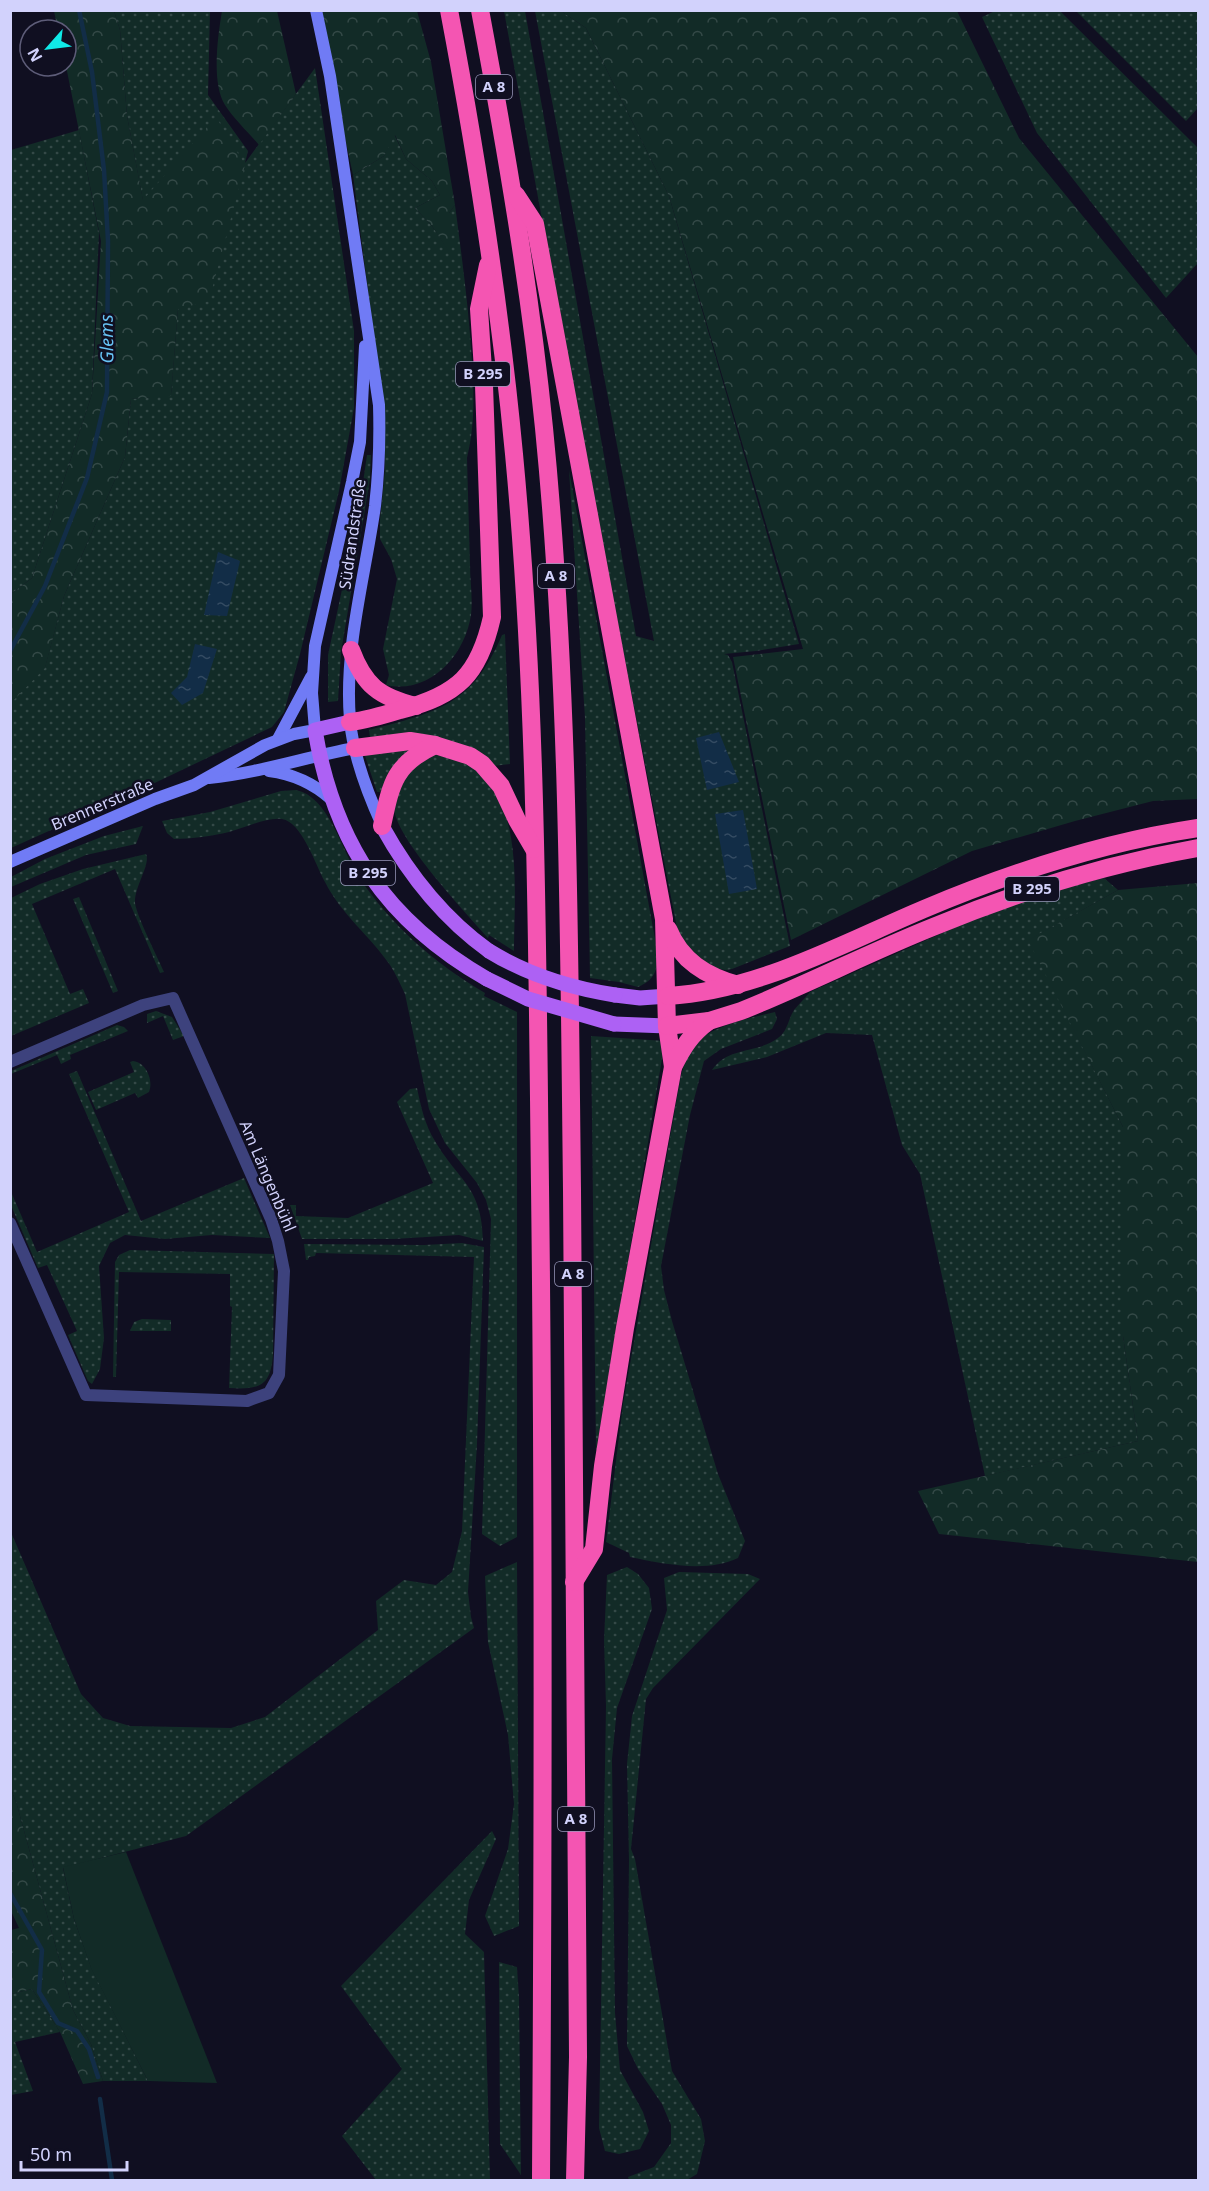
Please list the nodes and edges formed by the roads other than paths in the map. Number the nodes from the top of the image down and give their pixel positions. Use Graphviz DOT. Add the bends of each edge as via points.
graph roads {
  1 [pos="316,10"];
  2 [pos="449,10"];
  3 [pos="480,10"];
  4 [pos="512,188"];
  5 [pos="491,252"];
  6 [pos="367,324"];
  7 [pos="351,650"];
  8 [pos="312,675"];
  9 [pos="418,706"];
  10 [pos="350,722"];
  11 [pos="315,730"];
  12 [pos="278,739"];
  13 [pos="435,745"];
  14 [pos="355,748"];
  15 [pos="319,755"];
  16 [pos="262,770"];
  17 [pos="208,778"];
  18 [pos="331,799"];
  19 [pos="382,826"];
  20 [pos="1198,828"];
  21 [pos="1198,848"];
  22 [pos="536,851"];
  23 [pos="10,862"];
  24 [pos="664,919"];
  25 [pos="738,985"];
  26 [pos="668,996"];
  27 [pos="710,1021"];
  28 [pos="667,1026"];
  29 [pos="10,1062"];
  30 [pos="673,1066"];
  31 [pos="10,1223"];
  32 [pos="574,1582"];
  33 [pos="541,2181"];
  34 [pos="575,2181"];
  1 -- 6 [label="main road, Südrandstraße" via="332,87"];
  2 -- 5 [label="highway, A 8"];
  3 -- 4 [label="highway, A 8"];
  4 -- 24 [label="highway, A 8" via="536,224"];
  4 -- 32 [label="highway, A 8" via="539,374 561,644 571,1082"];
  5 -- 9 [label="highway, B 295" via="479,309 492,617 487,638 462,682"];
  5 -- 22 [label="highway, A 8" via="515,459"];
  6 -- 7 [label="main road, Südrandstraße" via="380,440 375,505"];
  6 -- 8 [label="main road, Südrandstraße" via="360,442 320,620"];
  7 -- 9 [label="highway" via="364,679 372,687 399,702"];
  7 -- 10 [label="main road, Südrandstraße"];
  8 -- 11 [label="main road, Südrandstraße"];
  8 -- 12 [label="main road"];
  9 -- 10 [label="highway"];
  10 -- 11 [label="main road"];
  10 -- 14 [label="main road, Südrandstraße / B 295"];
  11 -- 12 [label="main road, Brennerstraße"];
  11 -- 15 [label="main road, B 295"];
  12 -- 17 [label="main road, Brennerstraße" via="234,760"];
  13 -- 14 [label="highway" via="410,741"];
  13 -- 19 [label="highway" via="403,765 394,779"];
  13 -- 22 [label="highway" via="470,756 493,775"];
  14 -- 15 [label="main road, Brennerstraße"];
  14 -- 19 [label="main road, B 295"];
  15 -- 16 [label="main road, Brennerstraße"];
  15 -- 18 [label="main road, B 295"];
  16 -- 17 [label="main road, Brennerstraße"];
  16 -- 18 [label="main road" via="305,780"];
  17 -- 23 [label="main road, Brennerstraße"];
  18 -- 28 [label="main road, B 295, bridge" via="345,832 379,890 400,914 449,956 528,999 614,1024"];
  19 -- 26 [label="main road, B 295, bridge" via="420,885 458,927 489,951 527,972 581,989 615,996"];
  20 -- 25 [label="highway, B 295" via="1084,852 1018,873"];
  21 -- 27 [label="highway, B 295" via="1090,871 992,903 781,995"];
  22 -- 33 [label="highway, A 8" via="543,1471"];
  24 -- 25 [label="highway, A 8" via="673,942 688,962 711,976"];
  24 -- 26 [label="highway, A 8"];
  25 -- 26 [label="highway, B 295"];
  26 -- 28 [label="highway"];
  27 -- 28 [label="highway, B 295"];
  27 -- 30 [label="highway" via="695,1031"];
  28 -- 30 [label="highway"];
  29 -- 31 [label="street, Am Längenbühl" via="143,1005 173,998 278,1240 284,1271 279,1375 269,1394 247,1401 86,1395"];
  30 -- 32 [label="highway" via="625,1328 594,1549"];
  32 -- 34 [label="highway, A 8" via="578,2057"];
}
